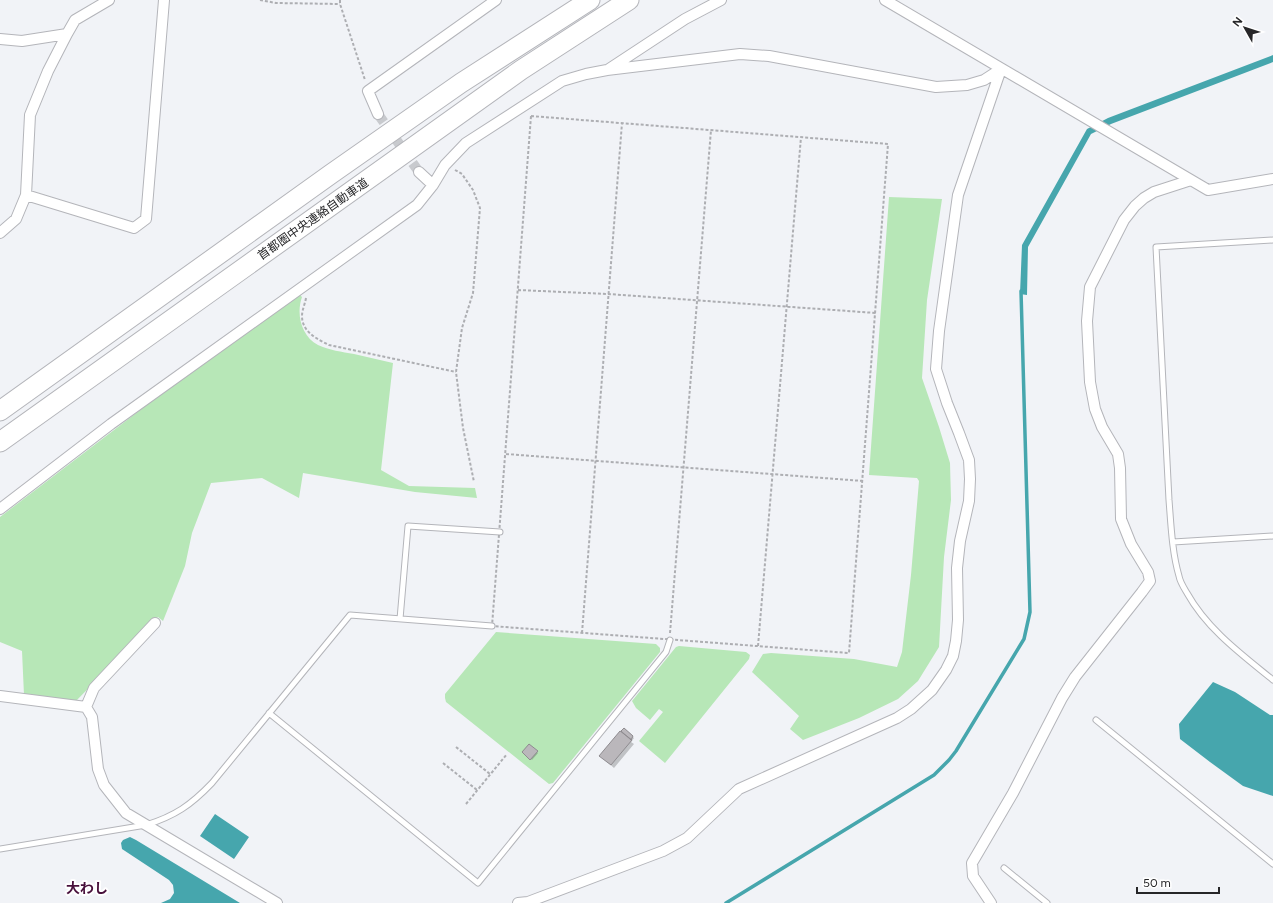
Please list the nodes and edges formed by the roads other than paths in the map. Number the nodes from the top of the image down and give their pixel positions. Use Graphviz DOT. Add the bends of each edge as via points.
graph roads {
  1 [pos="109,0"];
  2 [pos="164,0"];
  3 [pos="496,0"];
  4 [pos="590,0"];
  5 [pos="629,0"];
  6 [pos="721,0"];
  7 [pos="885,0"];
  8 [pos="67,34"];
  9 [pos="0,39"];
  10 [pos="1001,69"];
  11 [pos="607,70"];
  12 [pos="378,114"];
  13 [pos="419,172"];
  14 [pos="1273,179"];
  15 [pos="1191,180"];
  16 [pos="433,185"];
  17 [pos="26,195"];
  18 [pos="0,233"];
  19 [pos="1273,240"];
  20 [pos="0,411"];
  21 [pos="0,442"];
  22 [pos="0,509"];
  23 [pos="500,532"];
  24 [pos="1273,536"];
  25 [pos="1173,542"];
  26 [pos="400,619"];
  27 [pos="155,624"];
  28 [pos="492,626"];
  29 [pos="670,640"];
  30 [pos="1273,680"];
  31 [pos="0,696"];
  32 [pos="86,707"];
  33 [pos="269,713"];
  34 [pos="1096,720"];
  35 [pos="146,825"];
  36 [pos="0,849"];
  37 [pos="1273,864"];
  38 [pos="1004,868"];
  39 [pos="273,902"];
  40 [pos="518,903"];
  41 [pos="991,903"];
  42 [pos="1047,903"];
  1 -- 8 [label="street" via="75,20"];
  2 -- 17 [label="street" via="146,219 134,228"];
  3 -- 12 [label="street" via="368,91"];
  4 -- 20 [label="highway" via="455,88 331,174"];
  5 -- 21 [label="highway, 首都圏中央連絡自動車道" via="522,70"];
  6 -- 11 [label="street" via="685,19"];
  7 -- 10 [label="street"];
  8 -- 9 [label="street" via="22,41"];
  8 -- 17 [label="street" via="30,115"];
  10 -- 11 [label="street" via="984,80 966,85 936,87 769,56 740,54"];
  10 -- 15 [label="street"];
  10 -- 40 [label="street" via="958,194 939,331 936,369 969,460 970,479 969,501 957,568 956,641 953,656 946,670 932,690 911,709 897,718 739,789 687,838 663,851 528,902"];
  11 -- 16 [label="street" via="562,81 466,143 445,165"];
  13 -- 16 [label="street"];
  14 -- 15 [label="street" via="1208,190"];
  15 -- 41 [label="street" via="1154,192 1135,206 1124,220 1090,287 1087,321 1090,382 1095,409 1118,454 1121,518 1150,581 1074,677 1013,793 972,863 973,876"];
  16 -- 22 [label="street" via="417,205 111,424"];
  17 -- 18 [label="street" via="16,219"];
  19 -- 25 [label="lane" via="1156,247"];
  23 -- 26 [label="lane" via="408,526"];
  24 -- 25 [label="lane"];
  25 -- 30 [label="lane" via="1179,578 1206,622"];
  26 -- 28 [label="lane"];
  26 -- 33 [label="lane" via="350,615"];
  27 -- 32 [label="street" via="94,688"];
  29 -- 33 [label="lane" via="666,652 478,883"];
  31 -- 32 [label="street"];
  32 -- 35 [label="street" via="92,717 98,769 104,784 126,813"];
  33 -- 35 [label="lane" via="196,800 175,814"];
  34 -- 37 [label="lane"];
  35 -- 36 [label="lane"];
  35 -- 39 [label="street"];
  38 -- 42 [label="lane"];
}
